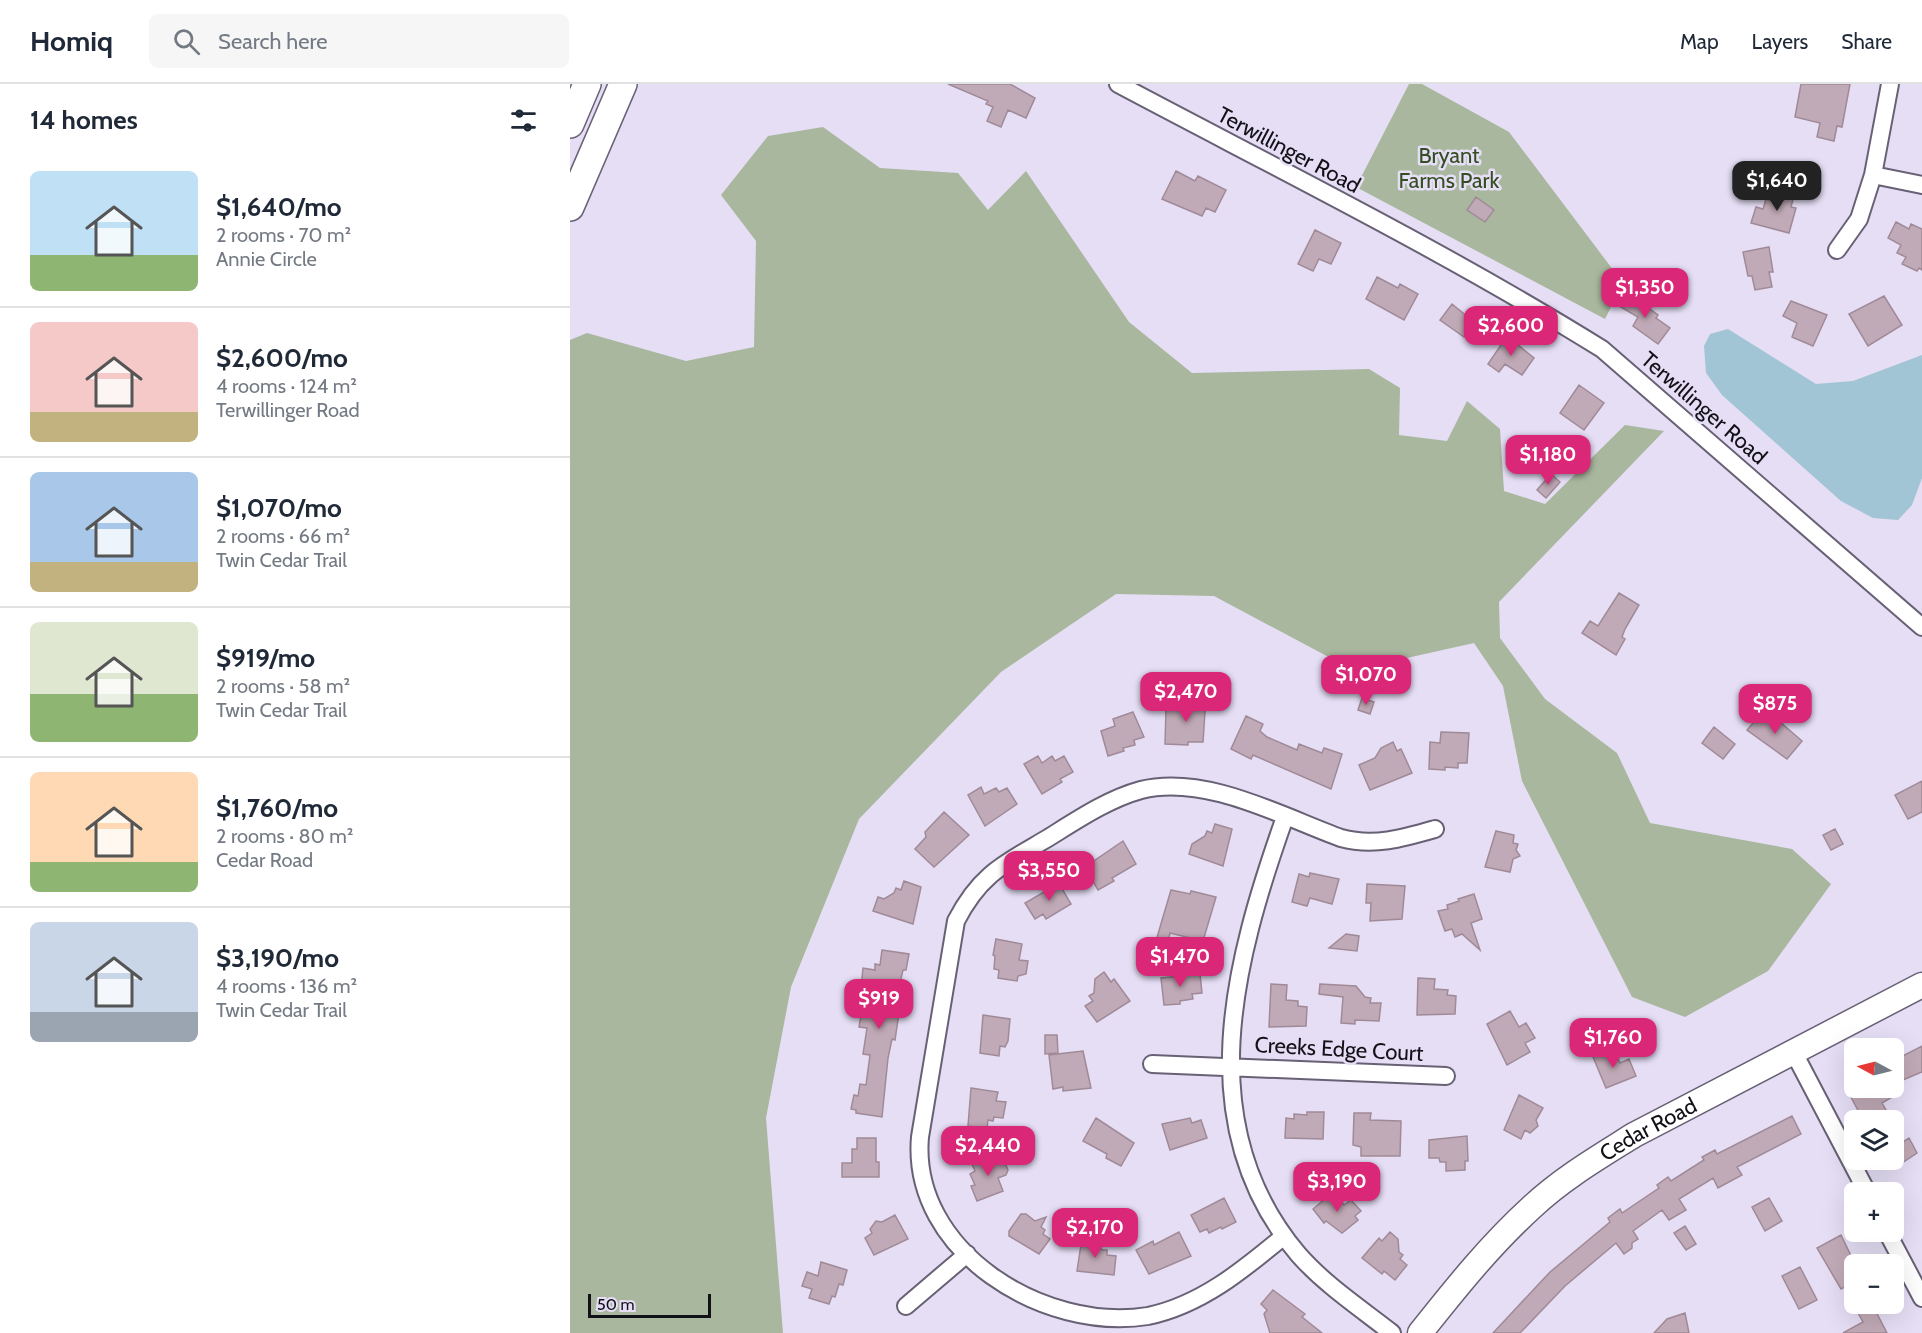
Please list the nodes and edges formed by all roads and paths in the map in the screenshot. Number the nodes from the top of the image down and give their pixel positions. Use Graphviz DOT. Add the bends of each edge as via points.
graph roads {
  1 [pos="587,84"];
  2 [pos="623,84"];
  3 [pos="1118,84"];
  4 [pos="1890,84"];
  5 [pos="570,124"];
  6 [pos="1873,176"];
  7 [pos="1922,185"];
  8 [pos="570,207"];
  9 [pos="1837,250"];
  10 [pos="1922,627"];
  11 [pos="1285,817"];
  12 [pos="1435,829"];
  13 [pos="1922,986"];
  14 [pos="1793,1051"];
  15 [pos="1152,1064"];
  16 [pos="1231,1067"];
  17 [pos="1446,1076"];
  18 [pos="1862,1182"];
  19 [pos="1284,1236"];
  20 [pos="1892,1242"];
  21 [pos="967,1254"];
  22 [pos="1922,1298"];
  23 [pos="906,1306"];
  24 [pos="1123,1327"];
  25 [pos="1392,1333"];
  26 [pos="1420,1333"];
  1 -- 5 [label="main road"];
  2 -- 8 [label="main road"];
  3 -- 10 [label="street, Terwillinger Road" via="1471,273 1602,349"];
  4 -- 6 [label="street"];
  6 -- 7 [label="street"];
  6 -- 9 [label="street" via="1859,219"];
  11 -- 12 [label="street" via="1362,842 1384,842"];
  11 -- 16 [label="street" via="1247,936"];
  11 -- 21 [label="street" via="1201,788 1171,786 1142,790 1074,822 994,870 968,898 952,938 920,1146 920,1170 932,1210"];
  13 -- 14 [label="street, Cedar Road"];
  14 -- 18 [label="street"];
  14 -- 26 [label="street, Cedar Road" via="1634,1135 1555,1187 1493,1244"];
  15 -- 16 [label="street, Creeks Edge Court"];
  16 -- 17 [label="street, Creeks Edge Court"];
  16 -- 19 [label="street" via="1238,1140 1261,1201"];
  19 -- 24 [label="street" via="1231,1278 1191,1302"];
  19 -- 25 [label="street" via="1320,1275"];
  20 -- 22 [label="street"];
  21 -- 23 [label="street"];
  21 -- 24 [label="street" via="1004,1288 1052,1311"];
}
